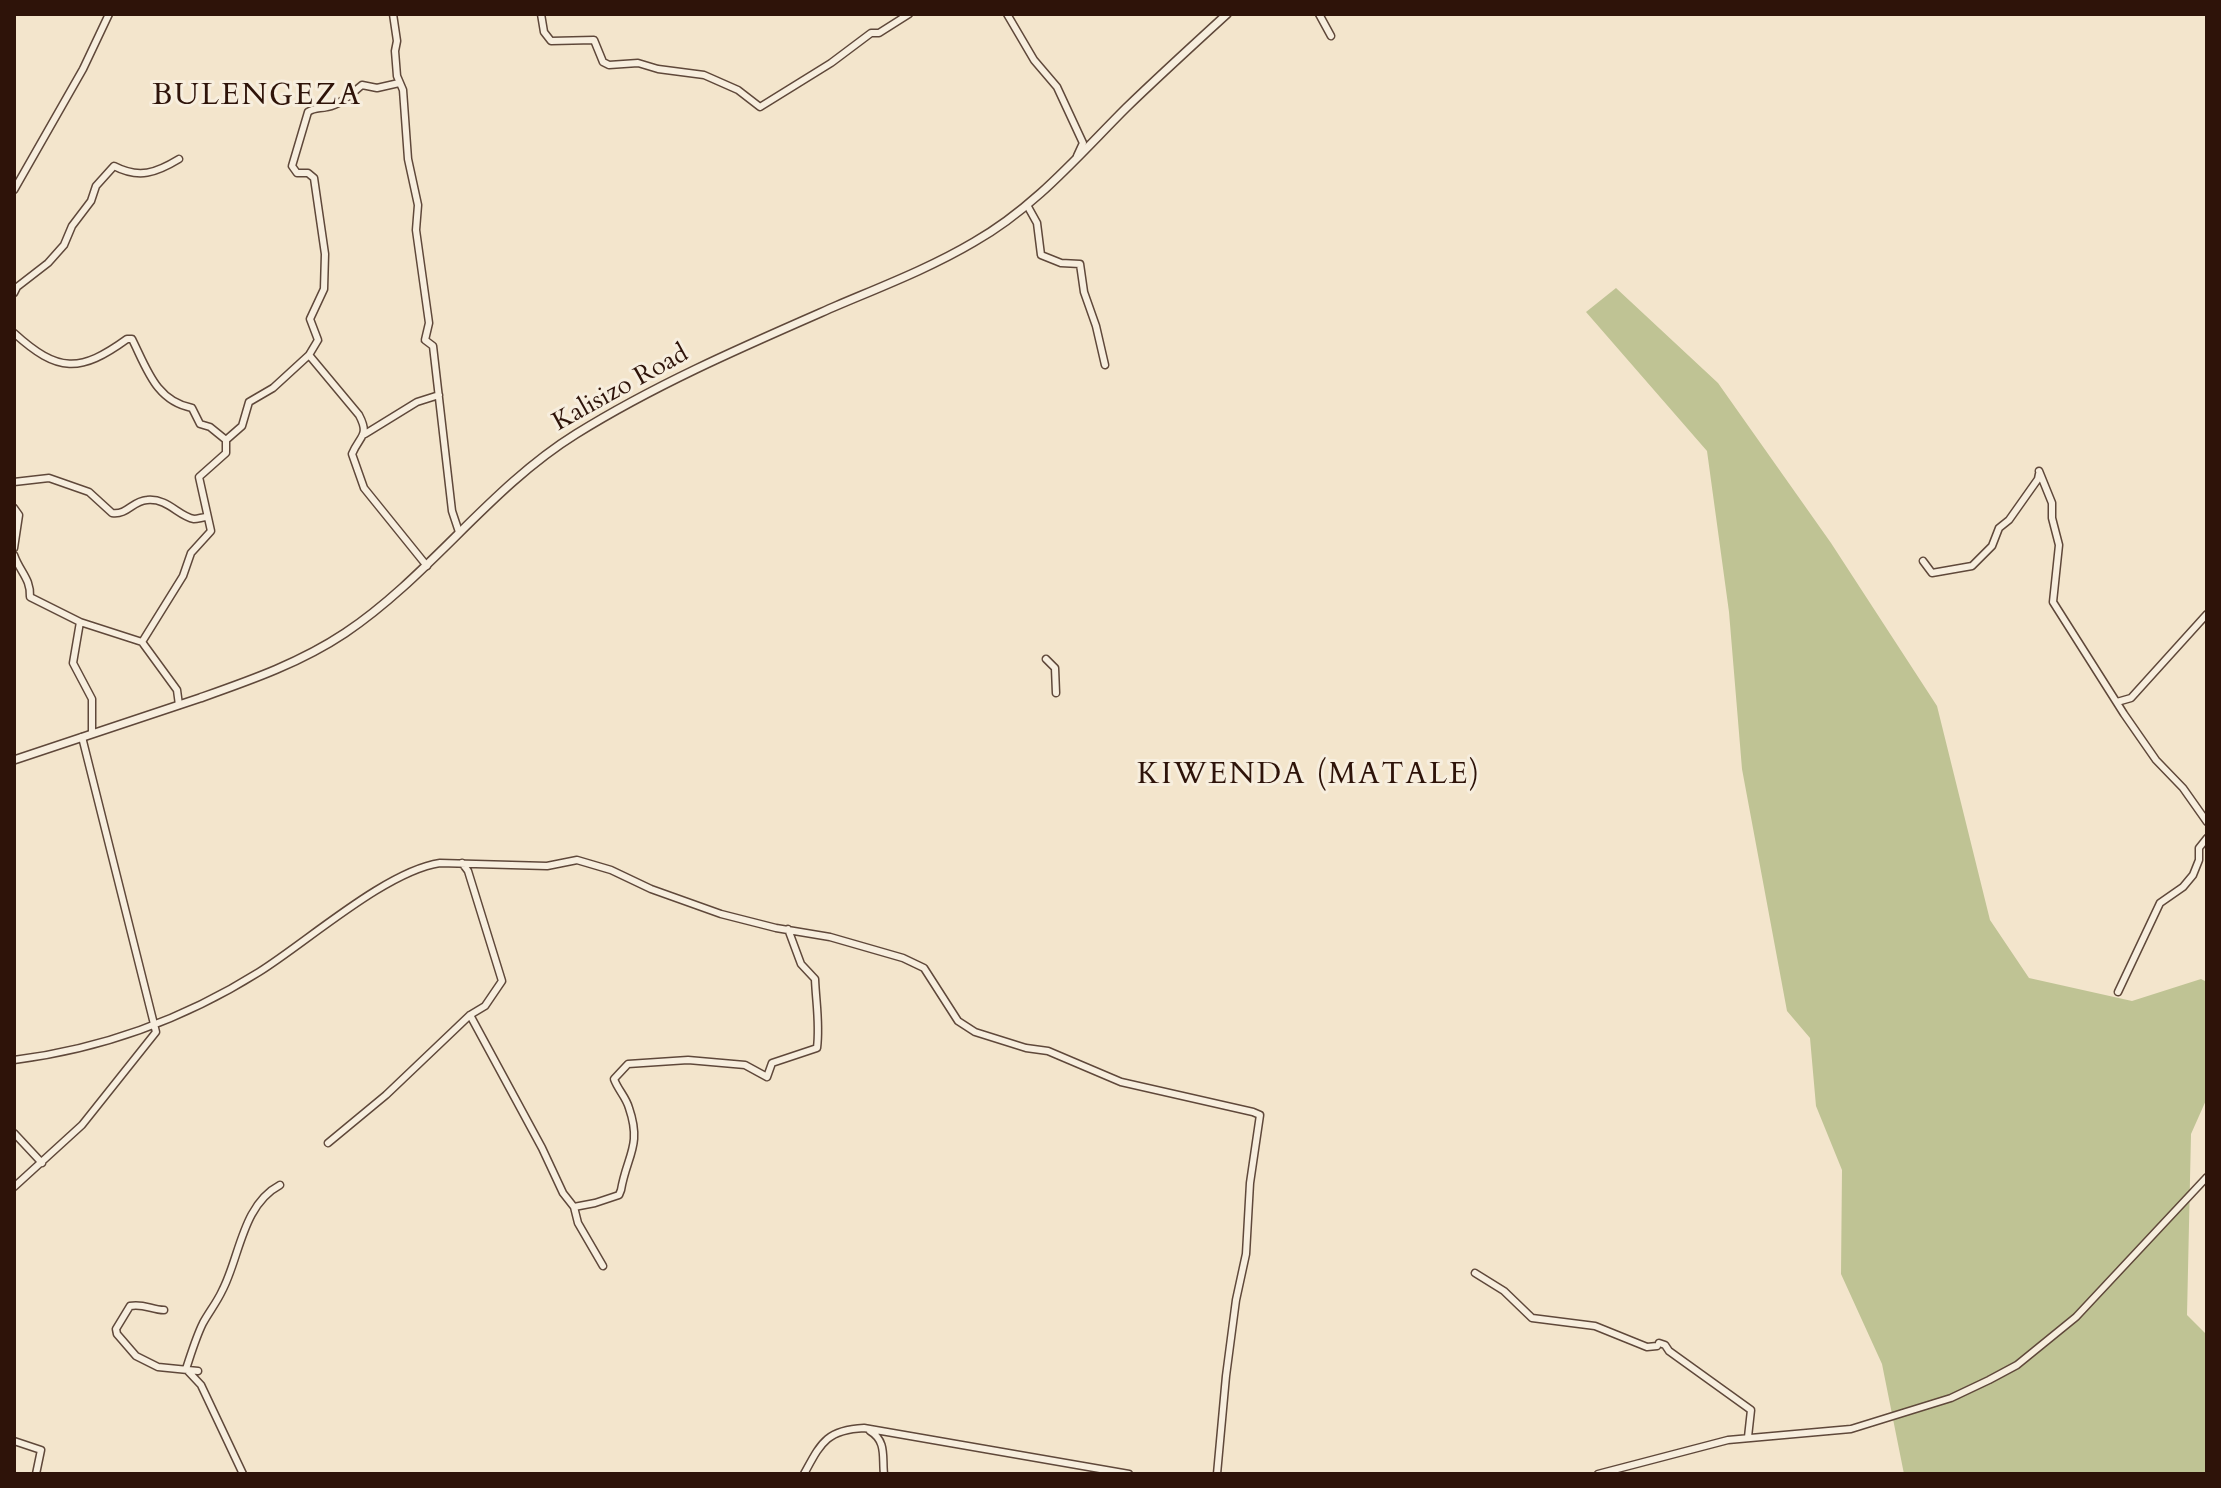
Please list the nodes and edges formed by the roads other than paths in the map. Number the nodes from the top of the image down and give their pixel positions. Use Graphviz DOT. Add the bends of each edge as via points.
graph roads {
  1 [pos="109,14"];
  2 [pos="393,14"];
  3 [pos="541,14"];
  4 [pos="909,14"];
  5 [pos="1007,14"];
  6 [pos="1227,14"];
  7 [pos="1319,14"];
  8 [pos="1331,36"];
  9 [pos="399,83"];
  10 [pos="179,159"];
  11 [pos="1075,161"];
  12 [pos="14,190"];
  13 [pos="1027,205"];
  14 [pos="14,293"];
  15 [pos="14,333"];
  16 [pos="309,355"];
  17 [pos="1105,365"];
  18 [pos="439,395"];
  19 [pos="365,434"];
  20 [pos="226,440"];
  21 [pos="14,482"];
  22 [pos="14,508"];
  23 [pos="207,517"];
  24 [pos="459,532"];
  25 [pos="14,548"];
  26 [pos="14,555"];
  27 [pos="1923,561"];
  28 [pos="427,566"];
  29 [pos="2207,614"];
  30 [pos="80,622"];
  31 [pos="142,642"];
  32 [pos="1046,659"];
  33 [pos="1056,693"];
  34 [pos="2117,702"];
  35 [pos="179,705"];
  36 [pos="92,733"];
  37 [pos="82,737"];
  38 [pos="14,760"];
  39 [pos="2207,822"];
  40 [pos="2207,838"];
  41 [pos="461,863"];
  42 [pos="788,929"];
  43 [pos="2118,992"];
  44 [pos="470,1015"];
  45 [pos="154,1025"];
  46 [pos="14,1060"];
  47 [pos="14,1133"];
  48 [pos="328,1143"];
  49 [pos="42,1163"];
  50 [pos="2207,1177"];
  51 [pos="280,1185"];
  52 [pos="14,1187"];
  53 [pos="574,1207"];
  54 [pos="603,1266"];
  55 [pos="1475,1273"];
  56 [pos="164,1310"];
  57 [pos="186,1369"];
  58 [pos="198,1371"];
  59 [pos="864,1428"];
  60 [pos="1748,1437"];
  61 [pos="14,1441"];
  62 [pos="36,1474"];
  63 [pos="243,1474"];
  64 [pos="804,1474"];
  65 [pos="884,1474"];
  66 [pos="1129,1474"];
  67 [pos="1217,1474"];
  68 [pos="1598,1474"];
  1 -- 12 [label="street"];
  2 -- 9 [label="street"];
  3 -- 4 [label="street" via="551,41 594,40 609,65 638,63 704,75 760,107 871,33"];
  5 -- 11 [label="street" via="1057,87 1083,143"];
  6 -- 11 [label="street, Kalisizo Road"];
  7 -- 8 [label="street"];
  9 -- 16 [label="street" via="362,85 346,99 308,112 292,166 314,178 325,254 324,289 310,319 318,340"];
  9 -- 18 [label="street" via="418,205 416,230 429,323 425,340 433,346"];
  10 -- 14 [label="street" via="143,176 114,166 96,186 64,245"];
  11 -- 13 [label="street, Kalisizo Road"];
  13 -- 17 [label="street" via="1037,223 1041,255 1080,264"];
  13 -- 24 [label="street, Kalisizo Road" via="950,255 710,362 574,435"];
  15 -- 20 [label="street" via="64,365 98,358 132,339 161,392 177,405 192,408 200,424"];
  16 -- 19 [label="street" via="359,415"];
  16 -- 20 [label="street" via="249,402 242,426"];
  18 -- 19 [label="street" via="417,402"];
  18 -- 24 [label="street"];
  19 -- 28 [label="street" via="352,454 364,488"];
  20 -- 23 [label="street" via="226,453 199,477"];
  21 -- 23 [label="street" via="49,478 89,492 112,513 125,513 148,500 168,503 193,519"];
  22 -- 25 [label="street" via="19,515"];
  23 -- 31 [label="street" via="209,534 191,553 183,576"];
  24 -- 28 [label="street, Kalisizo Road"];
  26 -- 30 [label="street" via="28,578 30,597"];
  27 -- 34 [label="street" via="1932,573 1972,566 1992,546 2039,471 2052,503 2059,545 2053,602"];
  28 -- 35 [label="street, Kalisizo Road" via="359,623 313,653"];
  29 -- 34 [label="street" via="2131,698"];
  30 -- 31 [label="street"];
  30 -- 36 [label="street" via="73,663 92,699"];
  31 -- 35 [label="street" via="177,690"];
  32 -- 33 [label="street" via="1055,668"];
  34 -- 39 [label="street"];
  35 -- 36 [label="street, Kalisizo Road"];
  36 -- 37 [label="street, Kalisizo Road"];
  37 -- 38 [label="street, Kalisizo Road"];
  37 -- 45 [label="street"];
  40 -- 43 [label="street" via="2193,875 2160,903"];
  41 -- 42 [label="street" via="547,866 577,860 721,914"];
  41 -- 44 [label="street" via="502,981 485,1006"];
  41 -- 45 [label="street" via="428,865 393,880 255,975"];
  42 -- 53 [label="street" via="801,964 815,979 821,1023 817,1048 772,1063 767,1077 745,1065 688,1060 628,1064 614,1079 629,1105 636,1139 621,1190 619,1195"];
  42 -- 67 [label="street" via="919,964 958,1021 975,1032 1048,1051 1121,1082 1260,1115"];
  44 -- 48 [label="street"];
  44 -- 53 [label="street"];
  45 -- 46 [label="street" via="115,1040"];
  45 -- 49 [label="street" via="155,1036 90,1117"];
  47 -- 49 [label="street"];
  49 -- 52 [label="street"];
  50 -- 60 [label="street" via="2093,1301 2006,1372 1951,1398 1851,1429"];
  51 -- 57 [label="street" via="256,1209"];
  53 -- 54 [label="street"];
  55 -- 60 [label="street" via="1532,1318 1595,1326 1647,1347 1665,1345 1751,1410"];
  56 -- 57 [label="street" via="130,1306 117,1334 144,1361"];
  57 -- 58 [label="street"];
  57 -- 63 [label="street" via="201,1385"];
  59 -- 64 [label="street" via="829,1436"];
  59 -- 65 [label="street" via="877,1435 884,1451"];
  59 -- 66 [label="street"];
  60 -- 68 [label="street"];
  61 -- 62 [label="street" via="41,1450"];
}
